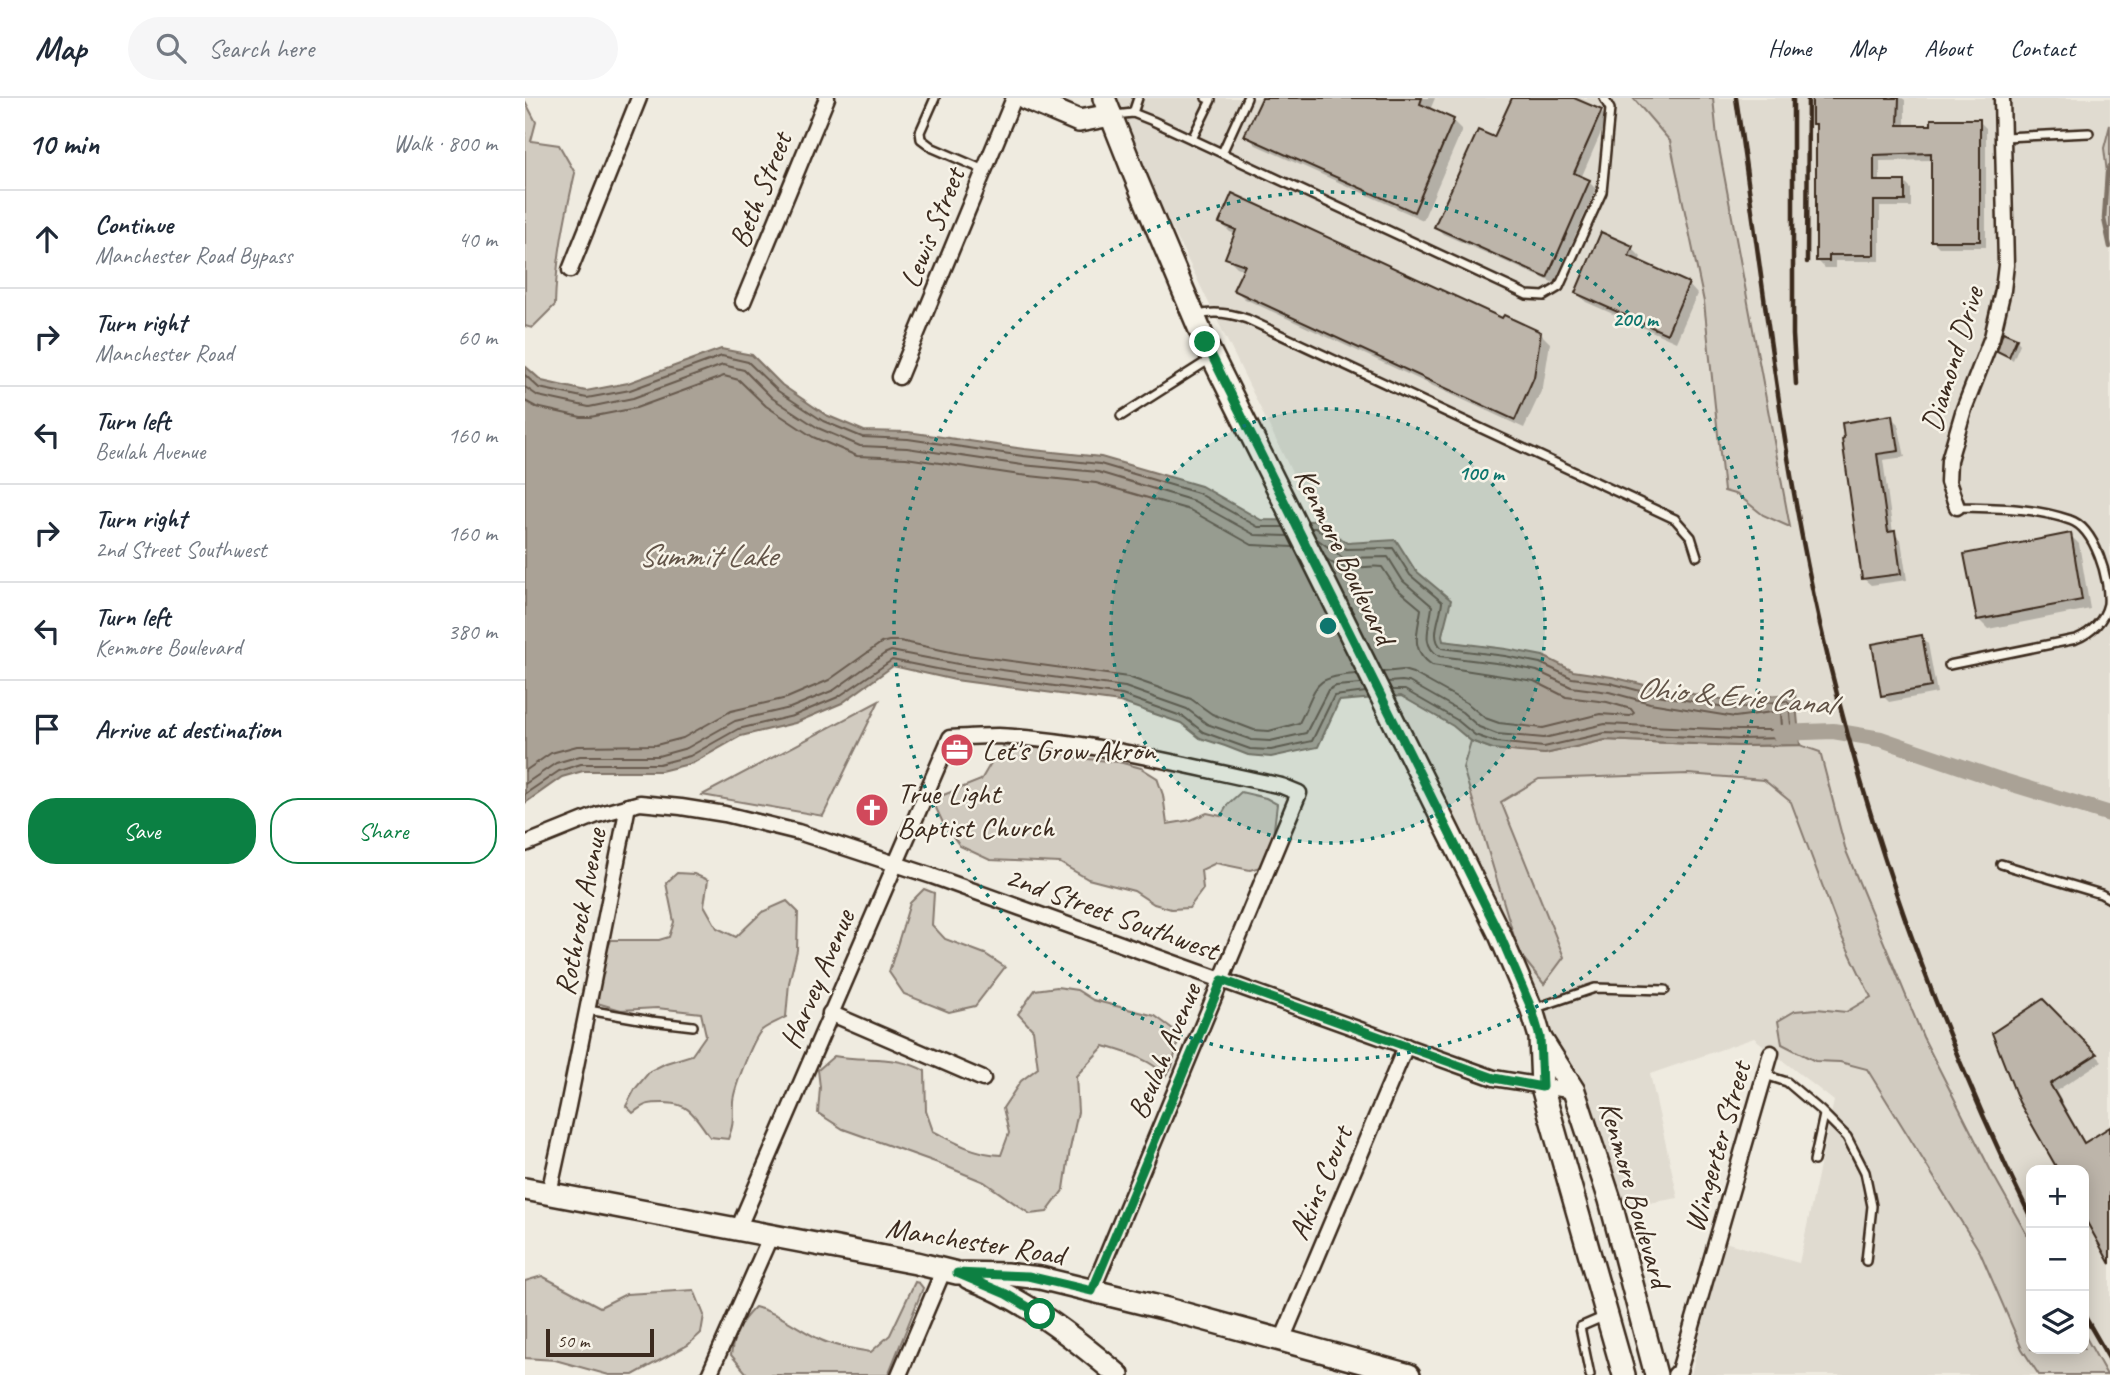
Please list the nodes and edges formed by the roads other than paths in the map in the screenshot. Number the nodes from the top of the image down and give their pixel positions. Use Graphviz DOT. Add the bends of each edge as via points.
graph roads {
  1 [pos="639,98"];
  2 [pos="827,98"];
  3 [pos="935,98"];
  4 [pos="1014,98"];
  5 [pos="1025,98"];
  6 [pos="1138,98"];
  7 [pos="1206,98"];
  8 [pos="1247,98"];
  9 [pos="1604,98"];
  10 [pos="2002,98"];
  11 [pos="1107,106"];
  12 [pos="1133,113"];
  13 [pos="2089,133"];
  14 [pos="2004,137"];
  15 [pos="1192,139"];
  16 [pos="1221,153"];
  17 [pos="984,170"];
  18 [pos="570,270"];
  19 [pos="743,302"];
  20 [pos="1194,316"];
  21 [pos="1212,357"];
  22 [pos="899,377"];
  23 [pos="1121,416"];
  24 [pos="1957,508"];
  25 [pos="1697,555"];
  26 [pos="2109,590"];
  27 [pos="1949,665"];
  28 [pos="1299,793"];
  29 [pos="628,806"];
  30 [pos="525,844"];
  31 [pos="895,863"];
  32 [pos="2001,864"];
  33 [pos="2110,899"];
  34 [pos="1222,980"];
  35 [pos="1665,990"];
  36 [pos="587,1010"];
  37 [pos="1532,1010"];
  38 [pos="830,1013"];
  39 [pos="693,1026"];
  40 [pos="1540,1037"];
  41 [pos="1406,1046"];
  42 [pos="1771,1054"];
  43 [pos="1765,1075"];
  44 [pos="983,1079"];
  45 [pos="1542,1087"];
  46 [pos="1574,1091"];
  47 [pos="1824,1115"];
  48 [pos="1814,1161"];
  49 [pos="525,1189"];
  50 [pos="549,1193"];
  51 [pos="738,1229"];
  52 [pos="771,1235"];
  53 [pos="1866,1261"];
  54 [pos="951,1271"];
  55 [pos="1092,1291"];
  56 [pos="1607,1315"];
  57 [pos="1282,1340"];
  58 [pos="709,1375"];
  59 [pos="899,1375"];
  60 [pos="1118,1375"];
  61 [pos="1409,1375"];
  62 [pos="1590,1375"];
  63 [pos="1624,1375"];
  64 [pos="1656,1375"];
  65 [pos="1675,1375"];
  1 -- 18 [label="street"];
  2 -- 19 [label="street, Beth Street"];
  3 -- 17 [label="lane" via="921,139"];
  4 -- 17 [label="street, Lewis Street"];
  5 -- 11 [label="main road" via="1079,121"];
  6 -- 12 [label="lane"];
  7 -- 15 [label="lane" via="1211,100"];
  8 -- 16 [label="lane"];
  9 -- 16 [label="lane" via="1610,109 1602,192 1559,287 1544,296 1527,295"];
  10 -- 14 [label="street, Diamond Drive"];
  11 -- 12 [label="lane"];
  11 -- 20 [label="main road, Kenmore Boulevard"];
  12 -- 15 [label="lane"];
  13 -- 14 [label="lane"];
  14 -- 24 [label="street, Diamond Drive" via="2003,290 1949,460 1948,482"];
  15 -- 16 [label="lane"];
  17 -- 22 [label="street, Lewis Street"];
  20 -- 21 [label="main road, Kenmore Boulevard"];
  20 -- 25 [label="lane" via="1233,314 1247,319 1611,488 1675,519 1691,537"];
  21 -- 23 [label="lane"];
  21 -- 37 [label="main road, Kenmore Boulevard" via="1500,935"];
  24 -- 26 [label="lane" via="2020,509 2081,525 2099,551"];
  26 -- 27 [label="lane" via="2100,621 2086,635"];
  28 -- 31 [label="street, Harvey Avenue" via="1064,743 997,736 950,738"];
  28 -- 34 [label="street, Beulah Avenue"];
  29 -- 30 [label="street, 2nd Street Southwest"];
  29 -- 31 [label="street, 2nd Street Southwest" via="642,803 725,814"];
  29 -- 36 [label="street, Rothrock Avenue"];
  31 -- 34 [label="street, 2nd Street Southwest"];
  31 -- 38 [label="street, Harvey Avenue"];
  32 -- 33 [label="lane"];
  34 -- 41 [label="street, 2nd Street Southwest"];
  34 -- 55 [label="street, Beulah Avenue"];
  35 -- 37 [label="lane" via="1595,988"];
  36 -- 39 [label="lane"];
  36 -- 50 [label="street, Rothrock Avenue"];
  37 -- 40 [label="main road, Kenmore Boulevard"];
  38 -- 44 [label="street"];
  38 -- 51 [label="street, Harvey Avenue"];
  40 -- 45 [label="main road, Kenmore Boulevard"];
  40 -- 46 [label="main road, Kenmore Boulevard"];
  41 -- 45 [label="street, 2nd Street Southwest" via="1494,1078"];
  41 -- 57 [label="street, Akins Court"];
  42 -- 43 [label="street, Wingerter Street"];
  43 -- 47 [label="lane" via="1787,1082"];
  43 -- 65 [label="street, Wingerter Street"];
  45 -- 46 [label="street, 2nd Street Southwest"];
  45 -- 56 [label="main road, Kenmore Boulevard"];
  46 -- 64 [label="main road, Kenmore Boulevard" via="1610,1200"];
  47 -- 48 [label="lane"];
  47 -- 53 [label="lane" via="1847,1138 1865,1172 1872,1206"];
  49 -- 50 [label="main road, Manchester Road"];
  50 -- 51 [label="main road, Manchester Road"];
  51 -- 52 [label="main road, Manchester Road"];
  52 -- 54 [label="main road, Manchester Road"];
  52 -- 58 [label="street"];
  54 -- 55 [label="main road, Manchester Road" via="1028,1276"];
  54 -- 59 [label="street"];
  54 -- 60 [label="main road" via="1023,1303"];
  55 -- 57 [label="main road, Manchester Road"];
  56 -- 62 [label="lane" via="1580,1327"];
  56 -- 63 [label="main road, Kenmore Boulevard"];
  57 -- 61 [label="main road, Manchester Road"];
}
